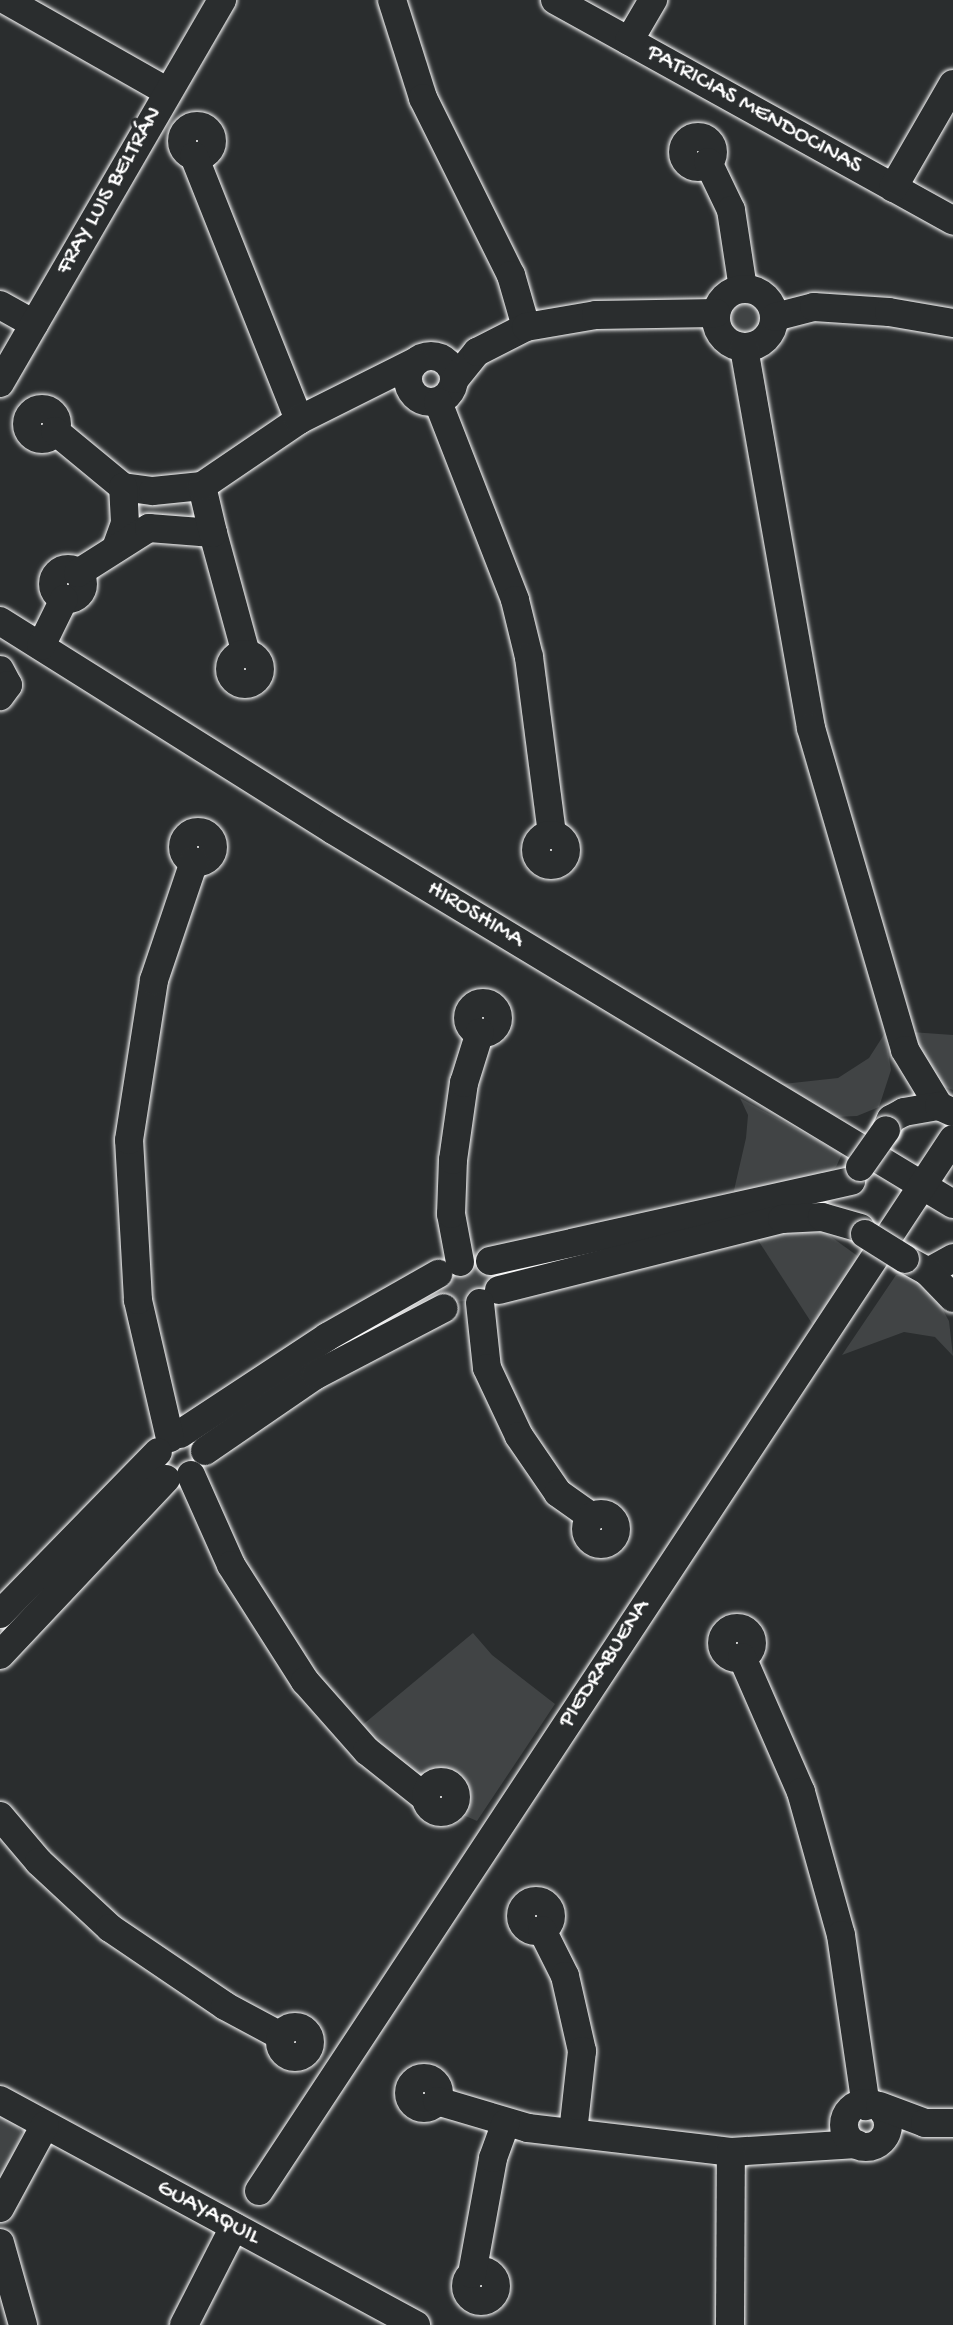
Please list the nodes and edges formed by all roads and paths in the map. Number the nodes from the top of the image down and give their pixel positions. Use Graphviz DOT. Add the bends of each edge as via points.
graph roads {
  1 [pos="6,0"];
  2 [pos="222,0"];
  3 [pos="392,0"];
  4 [pos="555,0"];
  5 [pos="653,0"];
  6 [pos="629,41"];
  7 [pos="953,84"];
  8 [pos="168,92"];
  9 [pos="194,156"];
  10 [pos="708,162"];
  11 [pos="893,188"];
  12 [pos="953,221"];
  13 [pos="743,288"];
  14 [pos="0,305"];
  15 [pos="716,313"];
  16 [pos="775,317"];
  17 [pos="953,323"];
  18 [pos="34,324"];
  19 [pos="526,327"];
  20 [pos="498,337"];
  21 [pos="744,348"];
  22 [pos="421,359"];
  23 [pos="455,379"];
  24 [pos="0,383"];
  25 [pos="357,390"];
  26 [pos="426,398"];
  27 [pos="299,420"];
  28 [pos="55,431"];
  29 [pos="202,486"];
  30 [pos="123,487"];
  31 [pos="213,533"];
  32 [pos="116,548"];
  33 [pos="1,624"];
  34 [pos="41,646"];
  35 [pos="246,654"];
  36 [pos="0,670"];
  37 [pos="0,696"];
  38 [pos="552,835"];
  39 [pos="194,862"];
  40 [pos="480,1032"];
  41 [pos="905,1050"];
  42 [pos="946,1109"];
  43 [pos="888,1124"];
  44 [pos="953,1139"];
  45 [pos="855,1174"];
  46 [pos="920,1184"];
  47 [pos="953,1204"];
  48 [pos="863,1231"];
  49 [pos="953,1258"];
  50 [pos="490,1261"];
  51 [pos="917,1265"];
  52 [pos="449,1268"];
  53 [pos="489,1296"];
  54 [pos="953,1298"];
  55 [pos="444,1308"];
  56 [pos="169,1442"];
  57 [pos="187,1468"];
  58 [pos="592,1517"];
  59 [pos="0,1614"];
  60 [pos="0,1655"];
  61 [pos="742,1657"];
  62 [pos="426,1798"];
  63 [pos="0,1816"];
  64 [pos="542,1930"];
  65 [pos="281,2036"];
  66 [pos="0,2100"];
  67 [pos="437,2101"];
  68 [pos="506,2123"];
  69 [pos="866,2123"];
  70 [pos="953,2124"];
  71 [pos="45,2125"];
  72 [pos="573,2133"];
  73 [pos="731,2152"];
  74 [pos="259,2191"];
  75 [pos="2,2203"];
  76 [pos="234,2227"];
  77 [pos="0,2243"];
  78 [pos="472,2274"];
  79 [pos="23,2325"];
  80 [pos="184,2325"];
  81 [pos="416,2325"];
  82 [pos="730,2325"];
  1 -- 8 [label="street"];
  2 -- 8 [label="street, FRAY LUIS BELTRÁN"];
  3 -- 19 [label="street" via="423,98 511,275"];
  4 -- 6 [label="street, PATRICIAS MENDOCINAS"];
  5 -- 6 [label="street"];
  6 -- 11 [label="street, PATRICIAS MENDOCINAS"];
  7 -- 11 [label="street"];
  8 -- 18 [label="street, FRAY LUIS BELTRÁN"];
  9 -- 27 [label="street"];
  10 -- 13 [label="street" via="731,210"];
  11 -- 12 [label="street, PATRICIAS MENDOCINAS"];
  13 -- 15 [label="street" via="725,296"];
  13 -- 16 [label="street" via="768,299"];
  14 -- 18 [label="street"];
  15 -- 19 [label="street" via="596,315"];
  15 -- 21 [label="street" via="719,332"];
  16 -- 17 [label="street" via="814,307"];
  16 -- 21 [label="street" via="762,342"];
  18 -- 24 [label="street, FRAY LUIS BELTRÁN"];
  19 -- 20 [label="street"];
  20 -- 22 [label="street"];
  20 -- 23 [label="street"];
  21 -- 41 [label="street" via="796,669"];
  22 -- 23 [label="street" via="444,358"];
  22 -- 25 [label="street"];
  22 -- 26 [label="street" via="408,374"];
  23 -- 26 [label="street" via="450,393"];
  25 -- 26 [label="street"];
  25 -- 27 [label="street"];
  26 -- 38 [label="street" via="515,600 529,657"];
  27 -- 29 [label="street"];
  28 -- 30 [label="street"];
  29 -- 30 [label="street" via="153,491"];
  29 -- 31 [label="street"];
  30 -- 32 [label="street" via="125,523"];
  31 -- 32 [label="street" via="149,528"];
  31 -- 35 [label="street"];
  32 -- 34 [label="street" via="78,573 69,569 56,575 54,589 64,599"];
  33 -- 34 [label="street, HIROSHIMA"];
  34 -- 46 [label="street, HIROSHIMA"];
  36 -- 37 [label="street" via="8,685"];
  39 -- 56 [label="street" via="154,980 140,1040 129,1140 138,1300"];
  40 -- 52 [label="street" via="464,1083 453,1160"];
  41 -- 42 [label="street"];
  41 -- 43 [label="street"];
  42 -- 43 [label="street"];
  43 -- 45 [label="street, bridge"];
  44 -- 46 [label="street, PIEDRABUENA"];
  45 -- 48 [label="street" via="851,1209"];
  45 -- 50 [label="street"];
  46 -- 47 [label="street, HIROSHIMA"];
  46 -- 74 [label="street, PIEDRABUENA"];
  48 -- 51 [label="street, bridge"];
  48 -- 53 [label="street" via="822,1217 782,1219"];
  49 -- 51 [label="street"];
  50 -- 52 [label="street"];
  50 -- 53 [label="street" via="504,1278"];
  51 -- 54 [label="street"];
  52 -- 55 [label="street" via="430,1294"];
  52 -- 56 [label="street" via="327,1337"];
  53 -- 55 [label="street"];
  53 -- 58 [label="street" via="487,1368 519,1436 558,1493"];
  55 -- 57 [label="street" via="316,1375"];
  56 -- 57 [label="street" via="200,1441"];
  56 -- 57 [label="street" via="157,1472"];
  56 -- 59 [label="street"];
  57 -- 60 [label="street"];
  57 -- 62 [label="street" via="231,1565 305,1681 367,1751"];
  61 -- 69 [label="street" via="801,1792 841,1935"];
  63 -- 65 [label="street" via="39,1862 110,1928 225,2006"];
  64 -- 72 [label="street" via="565,1976 582,2051"];
  66 -- 71 [label="street, GUAYAQUIL"];
  67 -- 68 [label="street"];
  68 -- 72 [label="street"];
  68 -- 78 [label="street" via="490,2169"];
  69 -- 70 [label="street"];
  69 -- 73 [label="street" via="797,2150"];
  71 -- 75 [label="street"];
  71 -- 76 [label="street, GUAYAQUIL"];
  72 -- 73 [label="street"];
  73 -- 82 [label="street"];
  76 -- 80 [label="street"];
  76 -- 81 [label="street, GUAYAQUIL"];
  77 -- 79 [label="street"];
}
